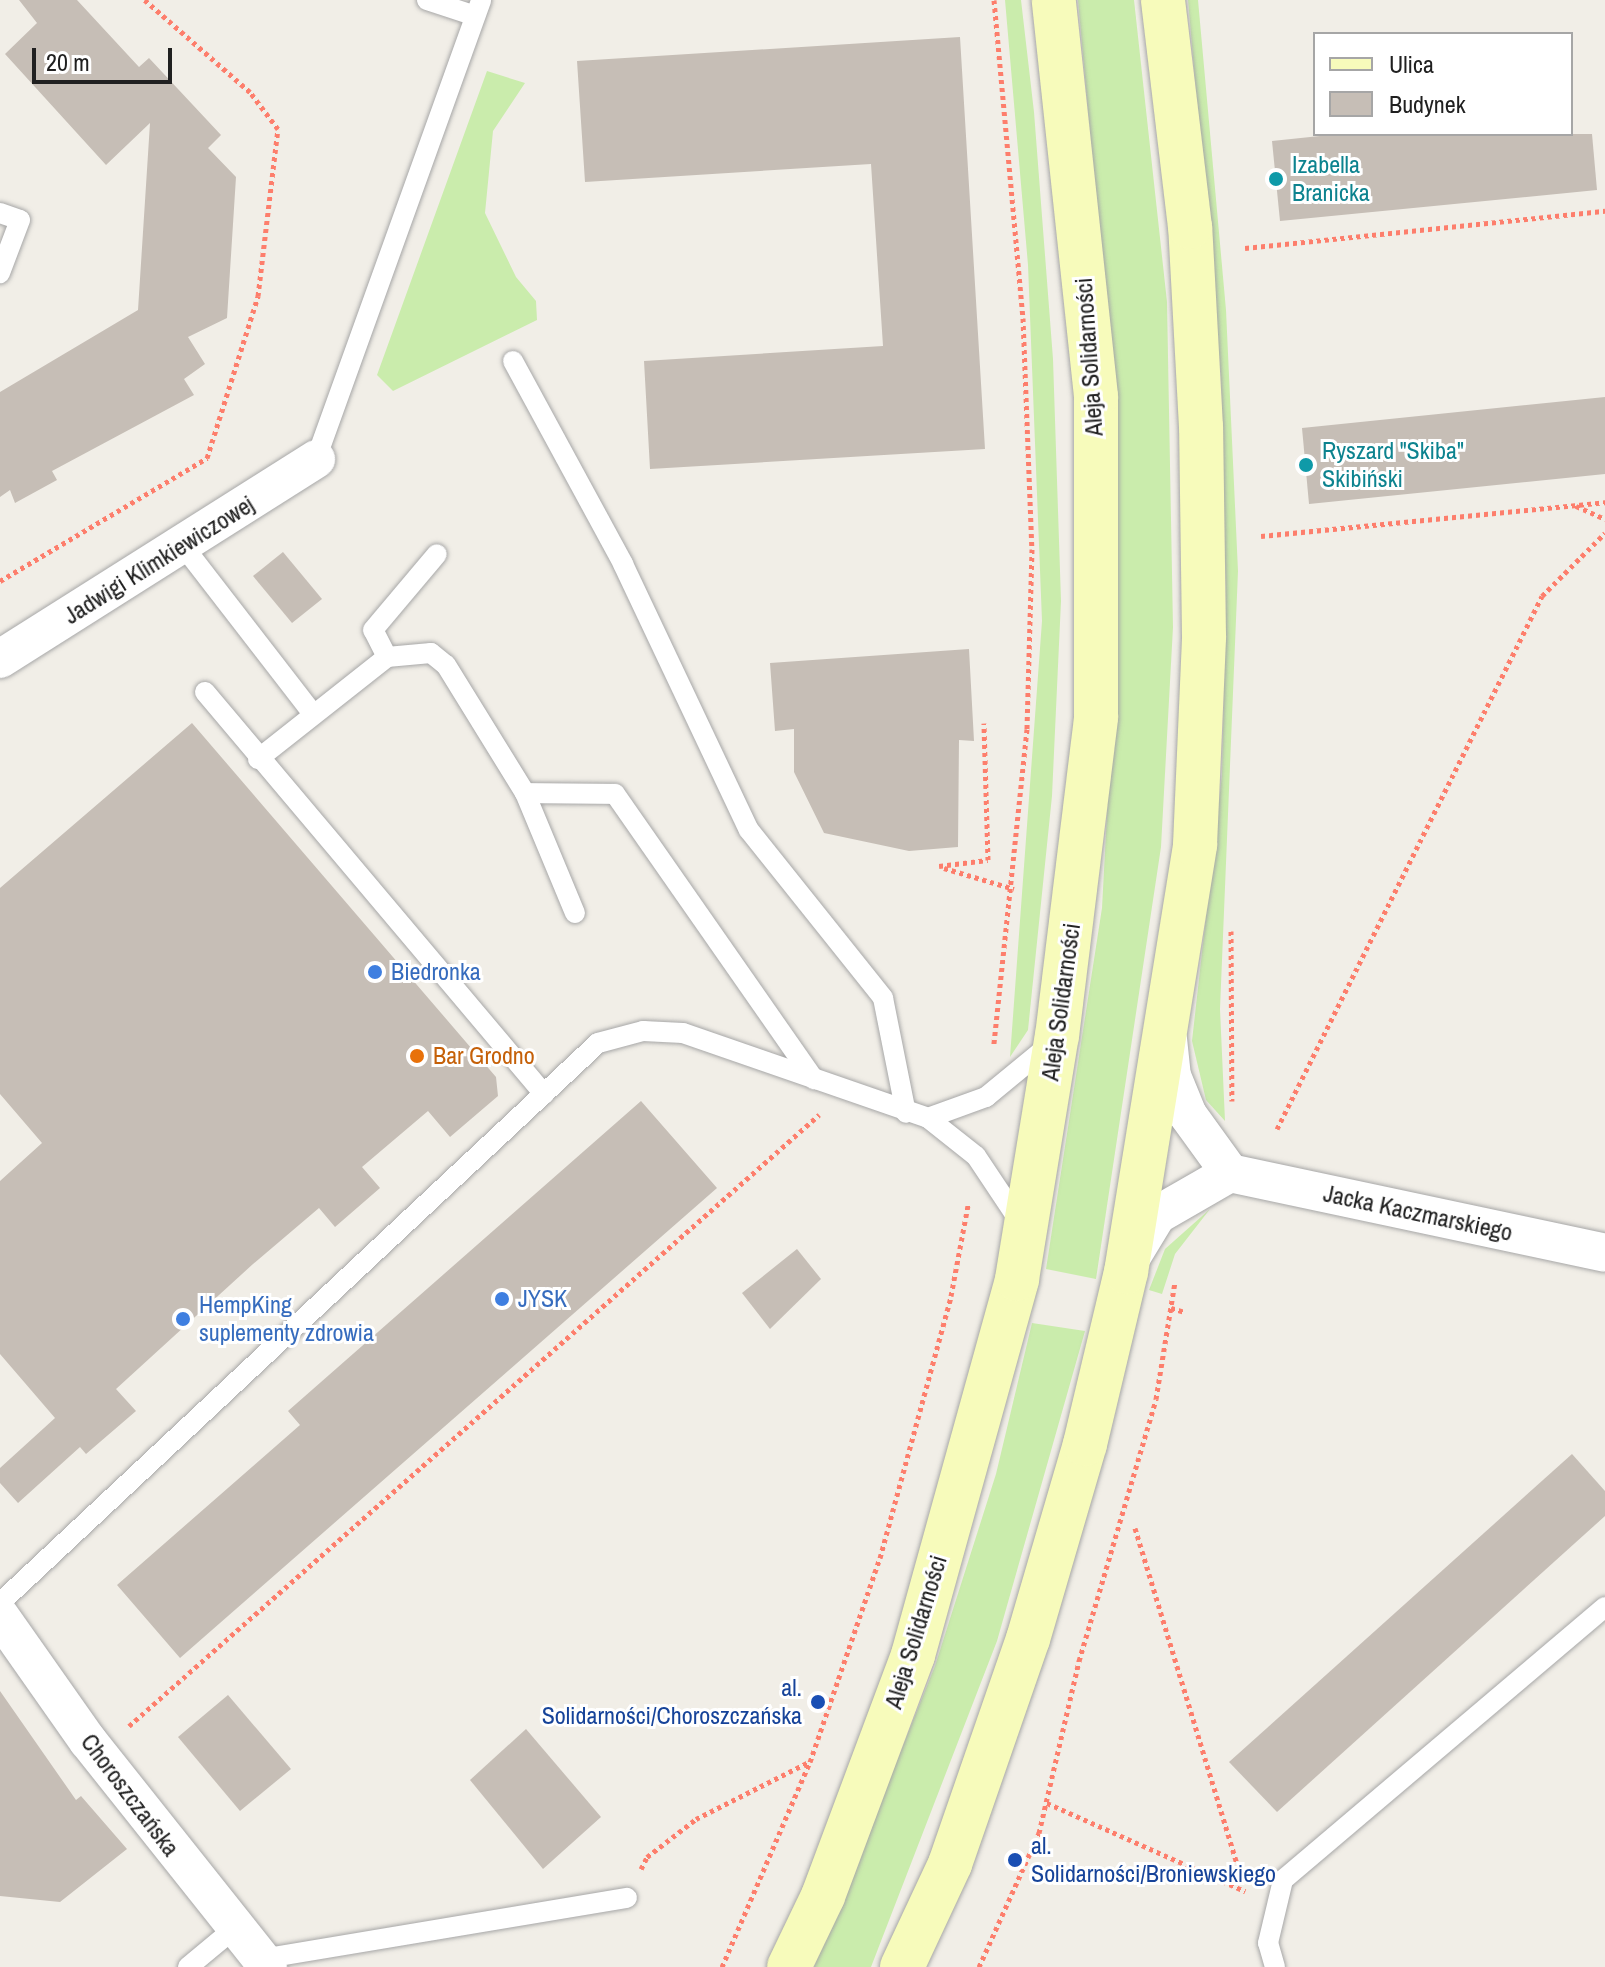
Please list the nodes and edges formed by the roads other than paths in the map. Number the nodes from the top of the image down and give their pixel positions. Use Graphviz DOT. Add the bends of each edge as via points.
graph roads {
  1 [pos="427,0"];
  2 [pos="1054,0"];
  3 [pos="1163,0"];
  4 [pos="477,8"];
  5 [pos="0,213"];
  6 [pos="0,273"];
  7 [pos="513,361"];
  8 [pos="316,459"];
  9 [pos="184,547"];
  10 [pos="437,554"];
  11 [pos="387,657"];
  12 [pos="0,659"];
  13 [pos="205,692"];
  14 [pos="313,714"];
  15 [pos="258,759"];
  16 [pos="525,793"];
  17 [pos="575,913"];
  18 [pos="1057,1036"];
  19 [pos="1168,1036"];
  20 [pos="814,1079"];
  21 [pos="544,1094"];
  22 [pos="906,1113"];
  23 [pos="928,1118"];
  24 [pos="1230,1173"];
  25 [pos="1026,1232"];
  26 [pos="1605,1253"];
  27 [pos="1126,1272"];
  28 [pos="0,1603"];
  29 [pos="1605,1607"];
  30 [pos="0,1616"];
  31 [pos="627,1898"];
  32 [pos="235,1928"];
  33 [pos="264,1963"];
  34 [pos="188,1967"];
  35 [pos="789,1967"];
  36 [pos="902,1967"];
  37 [pos="1275,1967"];
  1 -- 4 [label="lane"];
  2 -- 18 [label="main road, Aleja Solidarności" via="1096,396 1096,717"];
  3 -- 19 [label="main road" via="1191,242 1204,636 1195,845"];
  4 -- 8 [label="lane"];
  5 -- 6 [label="lane" via="20,220"];
  7 -- 22 [label="lane" via="623,564 749,830 883,998"];
  8 -- 9 [label="street, Jadwigi Klimkiewiczowej"];
  9 -- 12 [label="street, Jadwigi Klimkiewiczowej"];
  9 -- 14 [label="lane"];
  10 -- 11 [label="lane" via="373,630"];
  11 -- 14 [label="lane"];
  11 -- 16 [label="lane" via="431,653 446,665"];
  13 -- 15 [label="lane"];
  14 -- 15 [label="lane"];
  15 -- 21 [label="lane"];
  16 -- 17 [label="lane"];
  16 -- 20 [label="lane" via="615,794"];
  18 -- 23 [label="lane" via="986,1097"];
  18 -- 25 [label="main road, Aleja Solidarności"];
  19 -- 24 [label="street" via="1172,1076 1188,1115"];
  19 -- 27 [label="main road"];
  20 -- 21 [label="lane" via="713,1042 643,1031 598,1043"];
  20 -- 22 [label="lane"];
  21 -- 28 [label="lane"];
  22 -- 23 [label="lane"];
  23 -- 25 [label="lane" via="976,1156"];
  24 -- 26 [label="street, Jacka Kaczmarskiego"];
  24 -- 27 [label="street" via="1157,1215 1137,1241"];
  25 -- 35 [label="main road, Aleja Solidarności" via="913,1655 823,1896"];
  27 -- 36 [label="main road" via="1085,1444 1028,1639 950,1864"];
  29 -- 37 [label="lane" via="1283,1880 1268,1943"];
  30 -- 32 [label="street, Choroszczańska" via="98,1754"];
  31 -- 33 [label="lane"];
  32 -- 33 [label="street, Choroszczańska"];
  32 -- 34 [label="lane"];
}
